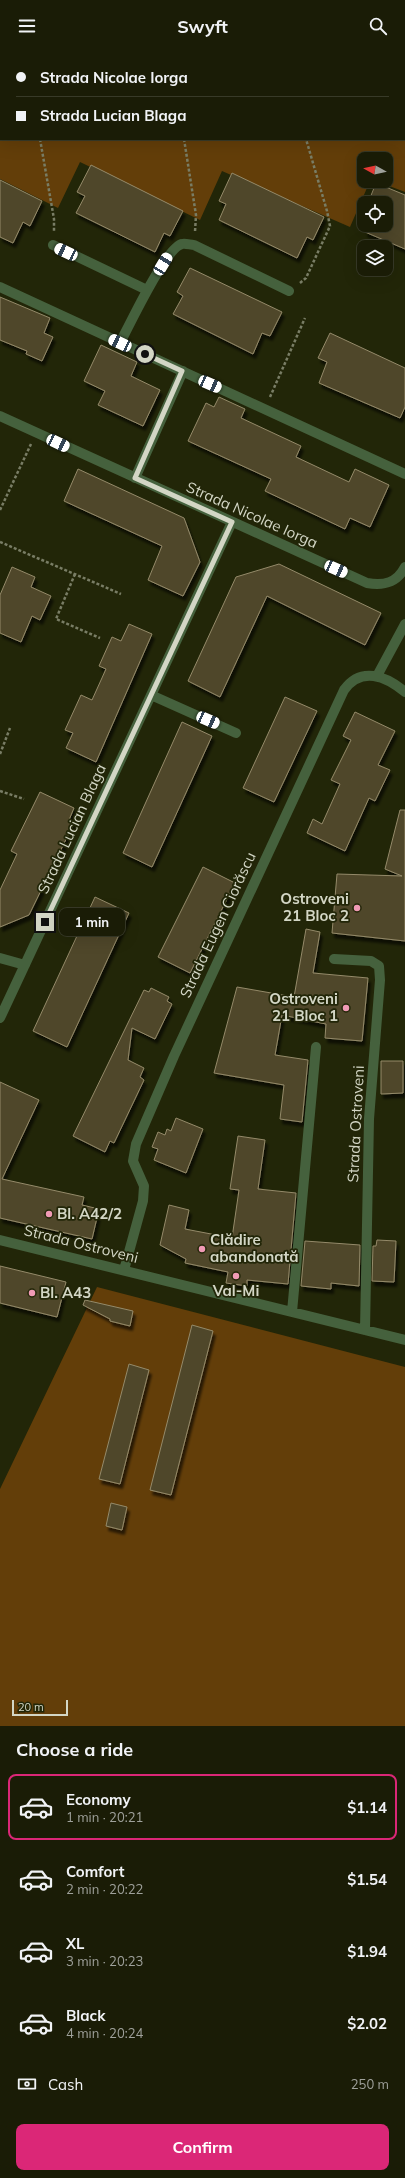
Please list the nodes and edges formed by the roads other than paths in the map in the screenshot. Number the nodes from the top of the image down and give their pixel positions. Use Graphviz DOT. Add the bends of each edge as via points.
graph roads {
  1 [pos="53,245"];
  2 [pos="0,287"];
  3 [pos="148,290"];
  4 [pos="289,291"];
  5 [pos="120,343"];
  6 [pos="182,371"];
  7 [pos="0,416"];
  8 [pos="405,474"];
  9 [pos="135,478"];
  10 [pos="232,522"];
  11 [pos="403,571"];
  12 [pos="405,624"];
  13 [pos="377,676"];
  14 [pos="405,692"];
  15 [pos="151,695"];
  16 [pos="236,733"];
  17 [pos="0,958"];
  18 [pos="334,959"];
  19 [pos="25,965"];
  20 [pos="0,1018"];
  21 [pos="316,1047"];
  22 [pos="0,1240"];
  23 [pos="124,1270"];
  24 [pos="292,1312"];
  25 [pos="365,1330"];
  26 [pos="405,1340"];
  1 -- 3 [label="street"];
  2 -- 5 [label="street"];
  3 -- 4 [label="street" via="171,251 181,244 194,245"];
  3 -- 5 [label="street"];
  5 -- 6 [label="street"];
  6 -- 8 [label="street"];
  6 -- 9 [label="street"];
  7 -- 9 [label="street, Strada Nicolae Iorga"];
  9 -- 10 [label="street, Strada Nicolae Iorga"];
  10 -- 11 [label="street, Strada Nicolae Iorga" via="367,583 390,583"];
  10 -- 15 [label="street, Strada Lucian Blaga"];
  12 -- 13 [label="street"];
  13 -- 14 [label="street" via="389,680"];
  13 -- 23 [label="street, Strada Eugen Ciorăscu" via="366,674 355,679 344,690 142,1130 133,1153 133,1161 144,1186 143,1201"];
  15 -- 16 [label="street"];
  15 -- 19 [label="street, Strada Lucian Blaga"];
  17 -- 19 [label="street"];
  18 -- 25 [label="street, Strada Ostroveni" via="371,961 379,966 369,1119"];
  19 -- 20 [label="street, Strada Lucian Blaga"];
  21 -- 24 [label="street"];
  22 -- 23 [label="street, Strada Ostroveni"];
  23 -- 24 [label="street, Strada Ostroveni"];
  24 -- 25 [label="street, Strada Ostroveni"];
  25 -- 26 [label="street, Strada Ostroveni"];
}
